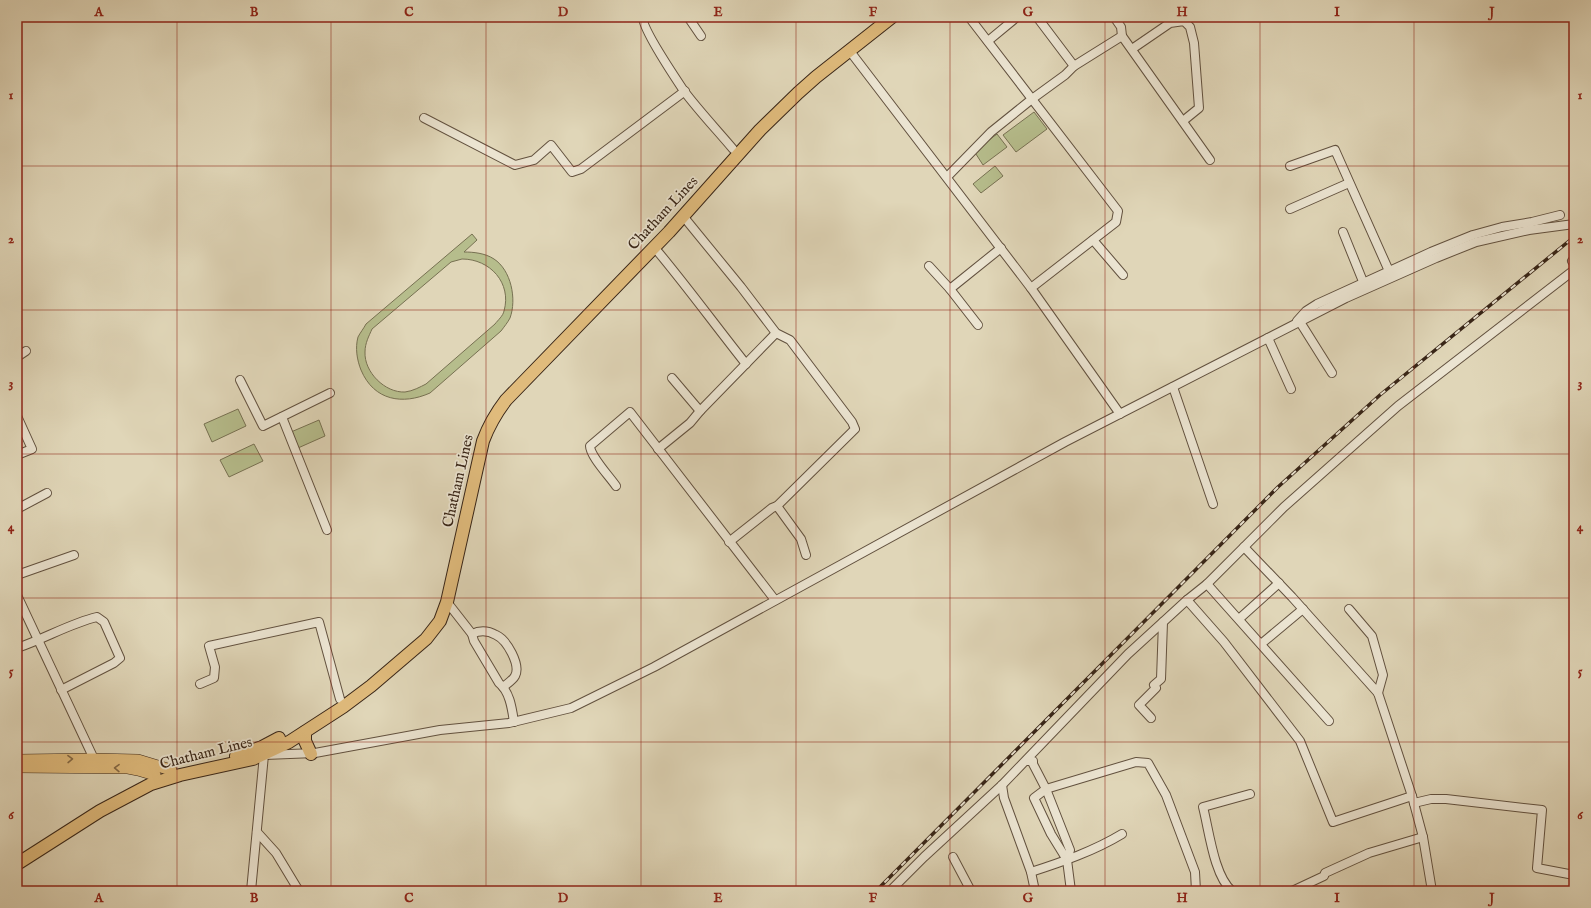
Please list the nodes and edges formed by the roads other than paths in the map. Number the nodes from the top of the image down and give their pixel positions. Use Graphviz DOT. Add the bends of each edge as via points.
graph roads {
  1 [pos="643,17"];
  2 [pos="688,17"];
  3 [pos="880,17"];
  4 [pos="892,17"];
  5 [pos="969,17"];
  6 [pos="1018,17"];
  7 [pos="1037,17"];
  8 [pos="1114,17"];
  9 [pos="701,36"];
  10 [pos="1122,36"];
  11 [pos="988,41"];
  12 [pos="1132,49"];
  13 [pos="849,50"];
  14 [pos="1074,66"];
  15 [pos="685,91"];
  16 [pos="1032,99"];
  17 [pos="424,118"];
  18 [pos="1183,121"];
  19 [pos="734,149"];
  20 [pos="1210,160"];
  21 [pos="1290,166"];
  22 [pos="947,177"];
  23 [pos="1349,183"];
  24 [pos="700,193"];
  25 [pos="1290,209"];
  26 [pos="1560,215"];
  27 [pos="683,216"];
  28 [pos="1574,224"];
  29 [pos="1343,232"];
  30 [pos="1093,240"];
  31 [pos="654,247"];
  32 [pos="1001,248"];
  33 [pos="1574,259"];
  34 [pos="1574,264"];
  35 [pos="929,266"];
  36 [pos="1574,270"];
  37 [pos="1389,271"];
  38 [pos="1123,275"];
  39 [pos="1364,284"];
  40 [pos="1030,288"];
  41 [pos="950,289"];
  42 [pos="1300,322"];
  43 [pos="978,326"];
  44 [pos="1292,326"];
  45 [pos="776,333"];
  46 [pos="1268,338"];
  47 [pos="26,351"];
  48 [pos="17,357"];
  49 [pos="746,364"];
  50 [pos="1332,373"];
  51 [pos="672,378"];
  52 [pos="240,380"];
  53 [pos="1173,387"];
  54 [pos="1291,389"];
  55 [pos="330,393"];
  56 [pos="700,411"];
  57 [pos="1120,414"];
  58 [pos="17,416"];
  59 [pos="282,417"];
  60 [pos="658,449"];
  61 [pos="17,455"];
  62 [pos="616,486"];
  63 [pos="47,493"];
  64 [pos="1213,504"];
  65 [pos="777,506"];
  66 [pos="17,508"];
  67 [pos="327,530"];
  68 [pos="729,542"];
  69 [pos="1244,547"];
  70 [pos="74,555"];
  71 [pos="806,555"];
  72 [pos="17,575"];
  73 [pos="1279,583"];
  74 [pos="1207,584"];
  75 [pos="17,595"];
  76 [pos="775,600"];
  77 [pos="1187,600"];
  78 [pos="447,602"];
  79 [pos="20,608"];
  80 [pos="1303,609"];
  81 [pos="1349,609"];
  82 [pos="1239,619"];
  83 [pos="1163,622"];
  84 [pos="472,634"];
  85 [pos="39,641"];
  86 [pos="1261,644"];
  87 [pos="17,648"];
  88 [pos="200,684"];
  89 [pos="504,687"];
  90 [pos="61,690"];
  91 [pos="1378,693"];
  92 [pos="340,699"];
  93 [pos="1151,718"];
  94 [pos="1330,721"];
  95 [pos="514,722"];
  96 [pos="305,732"];
  97 [pos="263,751"];
  98 [pos="311,754"];
  99 [pos="94,759"];
  100 [pos="17,760"];
  101 [pos="1027,761"];
  102 [pos="17,767"];
  103 [pos="171,770"];
  104 [pos="155,775"];
  105 [pos="1002,785"];
  106 [pos="1046,789"];
  107 [pos="1250,794"];
  108 [pos="1413,800"];
  109 [pos="257,832"];
  110 [pos="1122,834"];
  111 [pos="1423,837"];
  112 [pos="17,856"];
  113 [pos="953,857"];
  114 [pos="1067,860"];
  115 [pos="17,864"];
  116 [pos="1031,872"];
  117 [pos="1574,875"];
  118 [pos="894,889"];
  119 [pos="251,891"];
  120 [pos="299,891"];
  121 [pos="971,891"];
  122 [pos="1035,891"];
  123 [pos="1071,891"];
  124 [pos="1196,891"];
  125 [pos="1232,891"];
  126 [pos="1292,891"];
  127 [pos="1432,891"];
  1 -- 15 [label="street" via="642,22 648,34"];
  2 -- 9 [label="street"];
  3 -- 19 [label="highway, Chatham Lines" via="782,97"];
  4 -- 13 [label="highway, Chatham Lines"];
  5 -- 11 [label="street"];
  6 -- 11 [label="street"];
  7 -- 14 [label="street"];
  8 -- 10 [label="street" via="1121,27"];
  10 -- 12 [label="street"];
  10 -- 14 [label="street"];
  11 -- 16 [label="street"];
  12 -- 18 [label="street"];
  12 -- 18 [label="street" via="1170,23 1184,21 1190,27 1194,43 1199,108"];
  13 -- 22 [label="street"];
  13 -- 24 [label="highway, Chatham Lines" via="798,93"];
  14 -- 16 [label="street"];
  15 -- 17 [label="street" via="581,170 572,172 551,145 534,160 515,165"];
  15 -- 19 [label="street"];
  16 -- 22 [label="street" via="992,132"];
  16 -- 30 [label="street" via="1118,210 1116,222"];
  18 -- 20 [label="street"];
  19 -- 24 [label="highway, Chatham Lines"];
  21 -- 23 [label="street" via="1334,150"];
  22 -- 32 [label="street"];
  23 -- 25 [label="street"];
  23 -- 37 [label="street"];
  24 -- 27 [label="highway, Chatham Lines"];
  24 -- 92 [label="highway, Chatham Lines" via="491,407 478,435 470,462 444,589 434,618 423,634 374,675"];
  26 -- 37 [label="street" via="1473,235"];
  27 -- 31 [label="highway, Chatham Lines"];
  27 -- 45 [label="street"];
  28 -- 42 [label="street" via="1529,230 1476,242 1346,298"];
  29 -- 39 [label="street"];
  30 -- 38 [label="street"];
  30 -- 40 [label="street"];
  31 -- 49 [label="street"];
  31 -- 78 [label="highway, Chatham Lines" via="506,400 492,420 478,459"];
  32 -- 40 [label="street"];
  32 -- 41 [label="street"];
  33 -- 34 [label="street"];
  35 -- 41 [label="street"];
  36 -- 69 [label="street" via="1398,406 1284,507"];
  37 -- 39 [label="street"];
  39 -- 44 [label="street" via="1317,304 1306,311"];
  40 -- 57 [label="street"];
  41 -- 43 [label="street"];
  42 -- 44 [label="street"];
  42 -- 50 [label="street"];
  44 -- 46 [label="street"];
  45 -- 49 [label="street"];
  45 -- 65 [label="street" via="790,340 855,429"];
  46 -- 53 [label="street"];
  46 -- 54 [label="street"];
  47 -- 48 [label="street"];
  49 -- 56 [label="street"];
  51 -- 56 [label="street"];
  52 -- 59 [label="street" via="263,426"];
  53 -- 57 [label="street"];
  53 -- 64 [label="street"];
  55 -- 59 [label="street"];
  56 -- 60 [label="street" via="690,423"];
  57 -- 76 [label="street"];
  58 -- 61 [label="street" via="32,449"];
  59 -- 67 [label="street"];
  60 -- 62 [label="street" via="630,412 596,440 590,448"];
  60 -- 68 [label="street"];
  63 -- 66 [label="street"];
  65 -- 68 [label="street"];
  65 -- 71 [label="street" via="801,539"];
  68 -- 76 [label="street"];
  69 -- 73 [label="street"];
  69 -- 74 [label="street"];
  70 -- 72 [label="street"];
  73 -- 80 [label="street"];
  73 -- 82 [label="street"];
  74 -- 77 [label="street"];
  74 -- 82 [label="street"];
  75 -- 79 [label="street"];
  76 -- 95 [label="street" via="654,667 571,708"];
  77 -- 83 [label="street"];
  77 -- 108 [label="street" via="1224,642 1300,741 1333,822"];
  78 -- 84 [label="street"];
  78 -- 96 [label="highway, Chatham Lines" via="440,621 426,640 371,686"];
  79 -- 85 [label="street"];
  80 -- 86 [label="street"];
  80 -- 91 [label="street"];
  81 -- 91 [label="street" via="1372,636 1383,675"];
  82 -- 86 [label="street"];
  83 -- 93 [label="street" via="1161,679 1139,705"];
  83 -- 101 [label="street" via="1128,654"];
  84 -- 89 [label="street"];
  84 -- 89 [label="street" via="479,631 496,635 509,648 517,666 515,677"];
  85 -- 87 [label="street"];
  85 -- 90 [label="street"];
  85 -- 90 [label="street" via="97,616 104,622 120,658"];
  86 -- 94 [label="street"];
  88 -- 92 [label="street" via="214,678 215,667 209,646 319,622"];
  89 -- 95 [label="street" via="510,700"];
  90 -- 99 [label="street"];
  91 -- 108 [label="street"];
  92 -- 97 [label="highway, Chatham Lines"];
  95 -- 98 [label="street" via="440,730"];
  96 -- 97 [label="highway, Chatham Lines"];
  96 -- 98 [label="highway" via="305,741"];
  97 -- 98 [label="street"];
  97 -- 103 [label="highway, Chatham Lines"];
  97 -- 109 [label="street"];
  97 -- 115 [label="highway, Chatham Lines" via="238,763 168,778 152,784 100,811"];
  100 -- 99 [label="main road, one-way"];
  99 -- 103 [label="main road" via="138,760"];
  101 -- 105 [label="street"];
  101 -- 106 [label="street" via="1033,761"];
  104 -- 102 [label="main road, one-way" via="128,768"];
  103 -- 104 [label="highway, Chatham Lines"];
  104 -- 112 [label="highway, Chatham Lines" via="106,800"];
  105 -- 116 [label="street" via="1004,798"];
  105 -- 118 [label="street"];
  106 -- 114 [label="street" via="1070,850"];
  106 -- 114 [label="street" via="1034,798"];
  106 -- 124 [label="street" via="1136,762 1148,763 1166,795 1195,872"];
  107 -- 125 [label="street" via="1203,807 1218,870"];
  108 -- 111 [label="street"];
  108 -- 117 [label="street" via="1446,799 1542,810 1537,868"];
  109 -- 119 [label="street"];
  109 -- 120 [label="street" via="276,853"];
  110 -- 114 [label="street"];
  111 -- 126 [label="street" via="1369,854"];
  111 -- 127 [label="street"];
  113 -- 121 [label="street"];
  114 -- 116 [label="street"];
  114 -- 123 [label="street"];
  116 -- 122 [label="street"];
}
